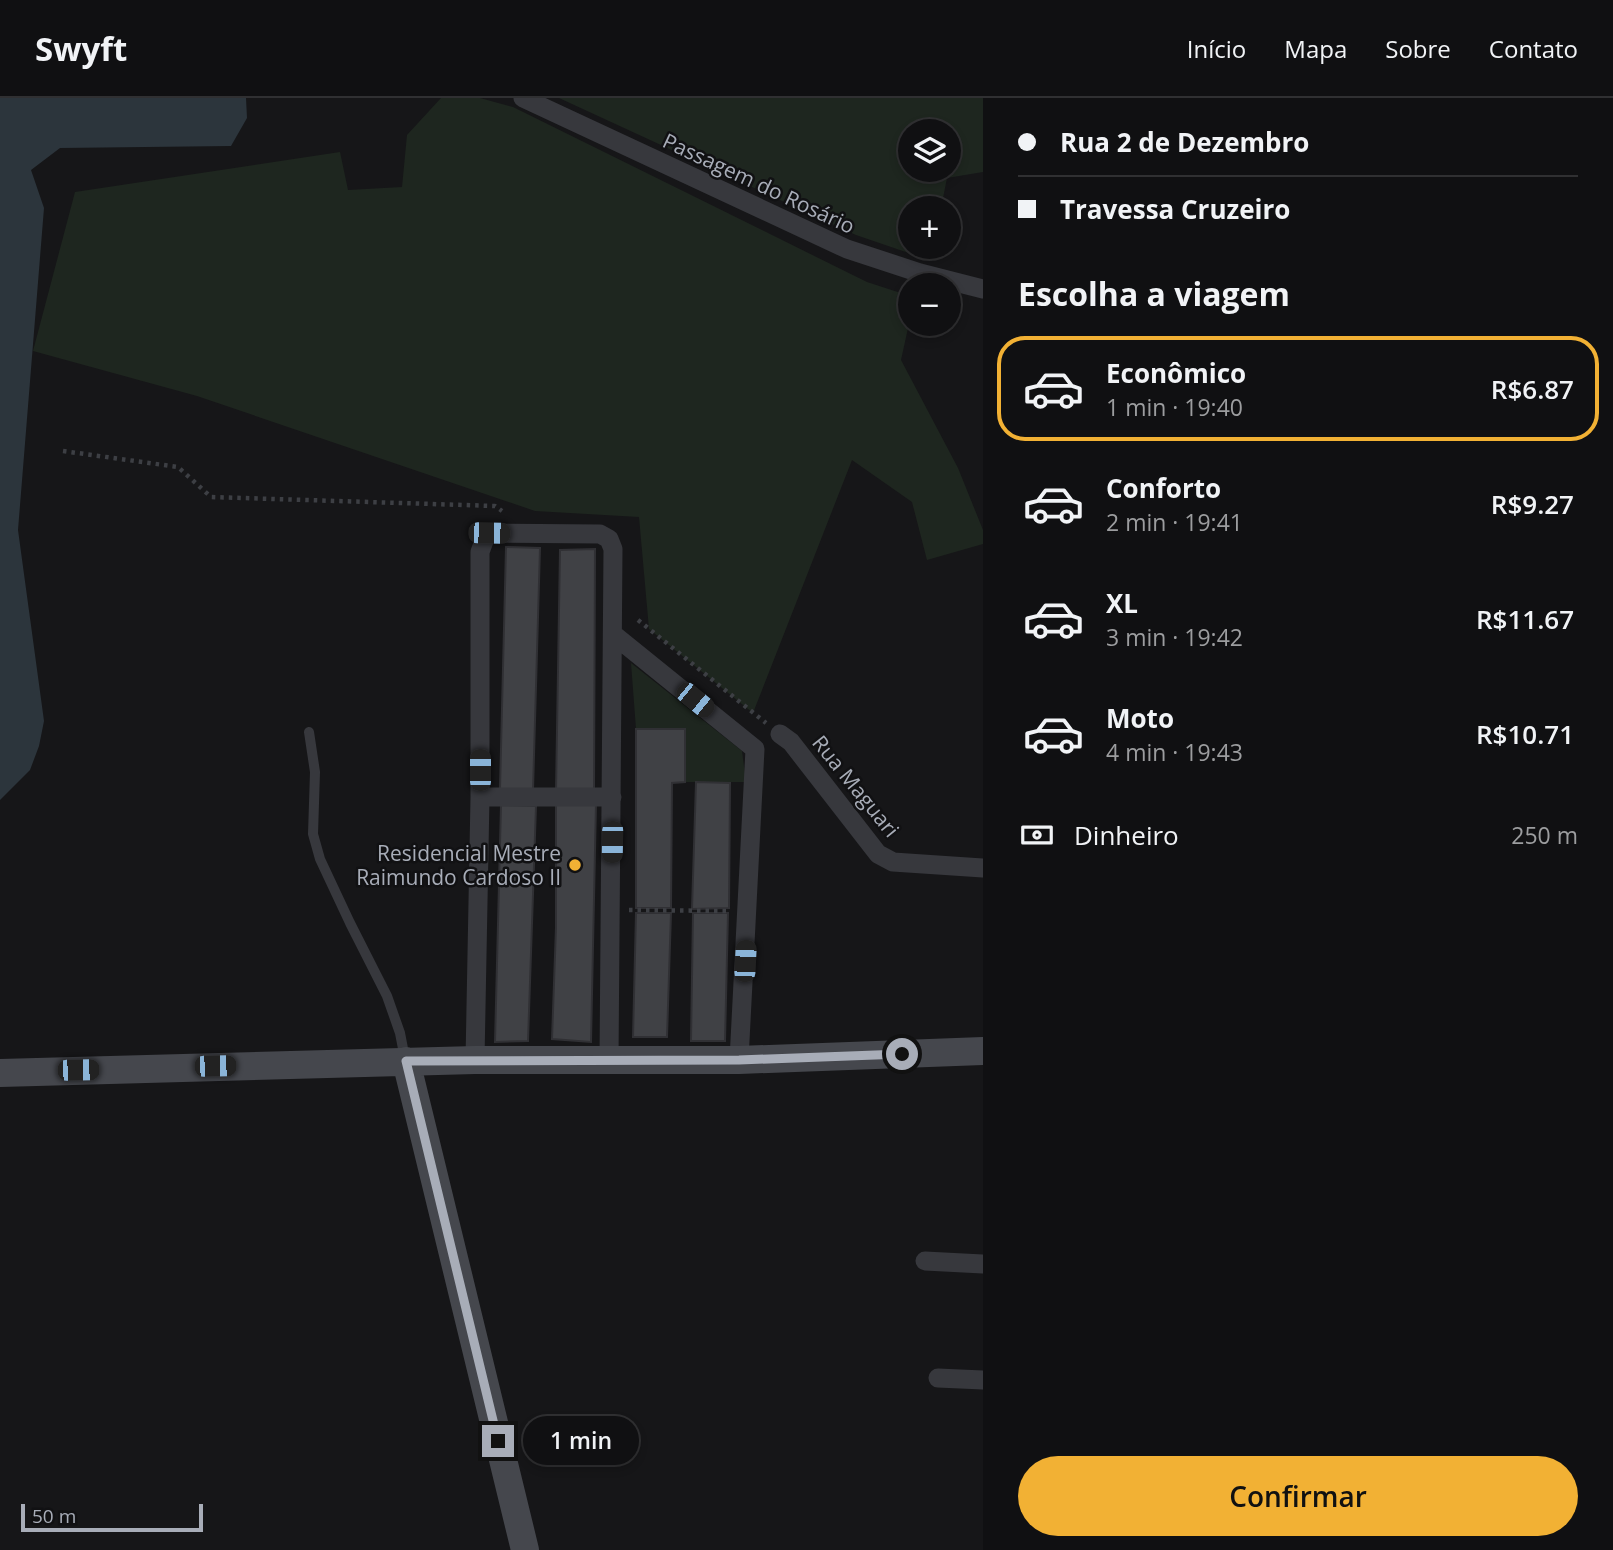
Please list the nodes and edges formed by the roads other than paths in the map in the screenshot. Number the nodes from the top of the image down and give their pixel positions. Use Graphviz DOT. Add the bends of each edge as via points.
graph roads {
  1 [pos="523,98"];
  2 [pos="983,289"];
  3 [pos="614,635"];
  4 [pos="309,732"];
  5 [pos="780,734"];
  6 [pos="480,797"];
  7 [pos="612,797"];
  8 [pos="983,868"];
  9 [pos="983,1051"];
  10 [pos="475,1060"];
  11 [pos="739,1060"];
  12 [pos="406,1061"];
  13 [pos="610,1061"];
  14 [pos="12,1072"];
  15 [pos="925,1261"];
  16 [pos="983,1264"];
  17 [pos="938,1378"];
  18 [pos="983,1380"];
  19 [pos="525,1550"];
  1 -- 2 [label="street, Passagem do Rosário" via="847,249"];
  3 -- 6 [label="street" via="609,539 600,534 489,533 480,552"];
  3 -- 7 [label="street"];
  3 -- 11 [label="street" via="755,749"];
  4 -- 12 [label="lane" via="315,772 313,834 320,859 387,996"];
  5 -- 8 [label="street, Rua Maguari" via="878,854 893,862"];
  6 -- 7 [label="street"];
  6 -- 10 [label="street"];
  7 -- 13 [label="street"];
  9 -- 11 [label="street"];
  10 -- 12 [label="street"];
  10 -- 13 [label="street"];
  11 -- 13 [label="street"];
  12 -- 14 [label="street"];
  12 -- 19 [label="street"];
  15 -- 16 [label="street"];
  17 -- 18 [label="street"];
}
